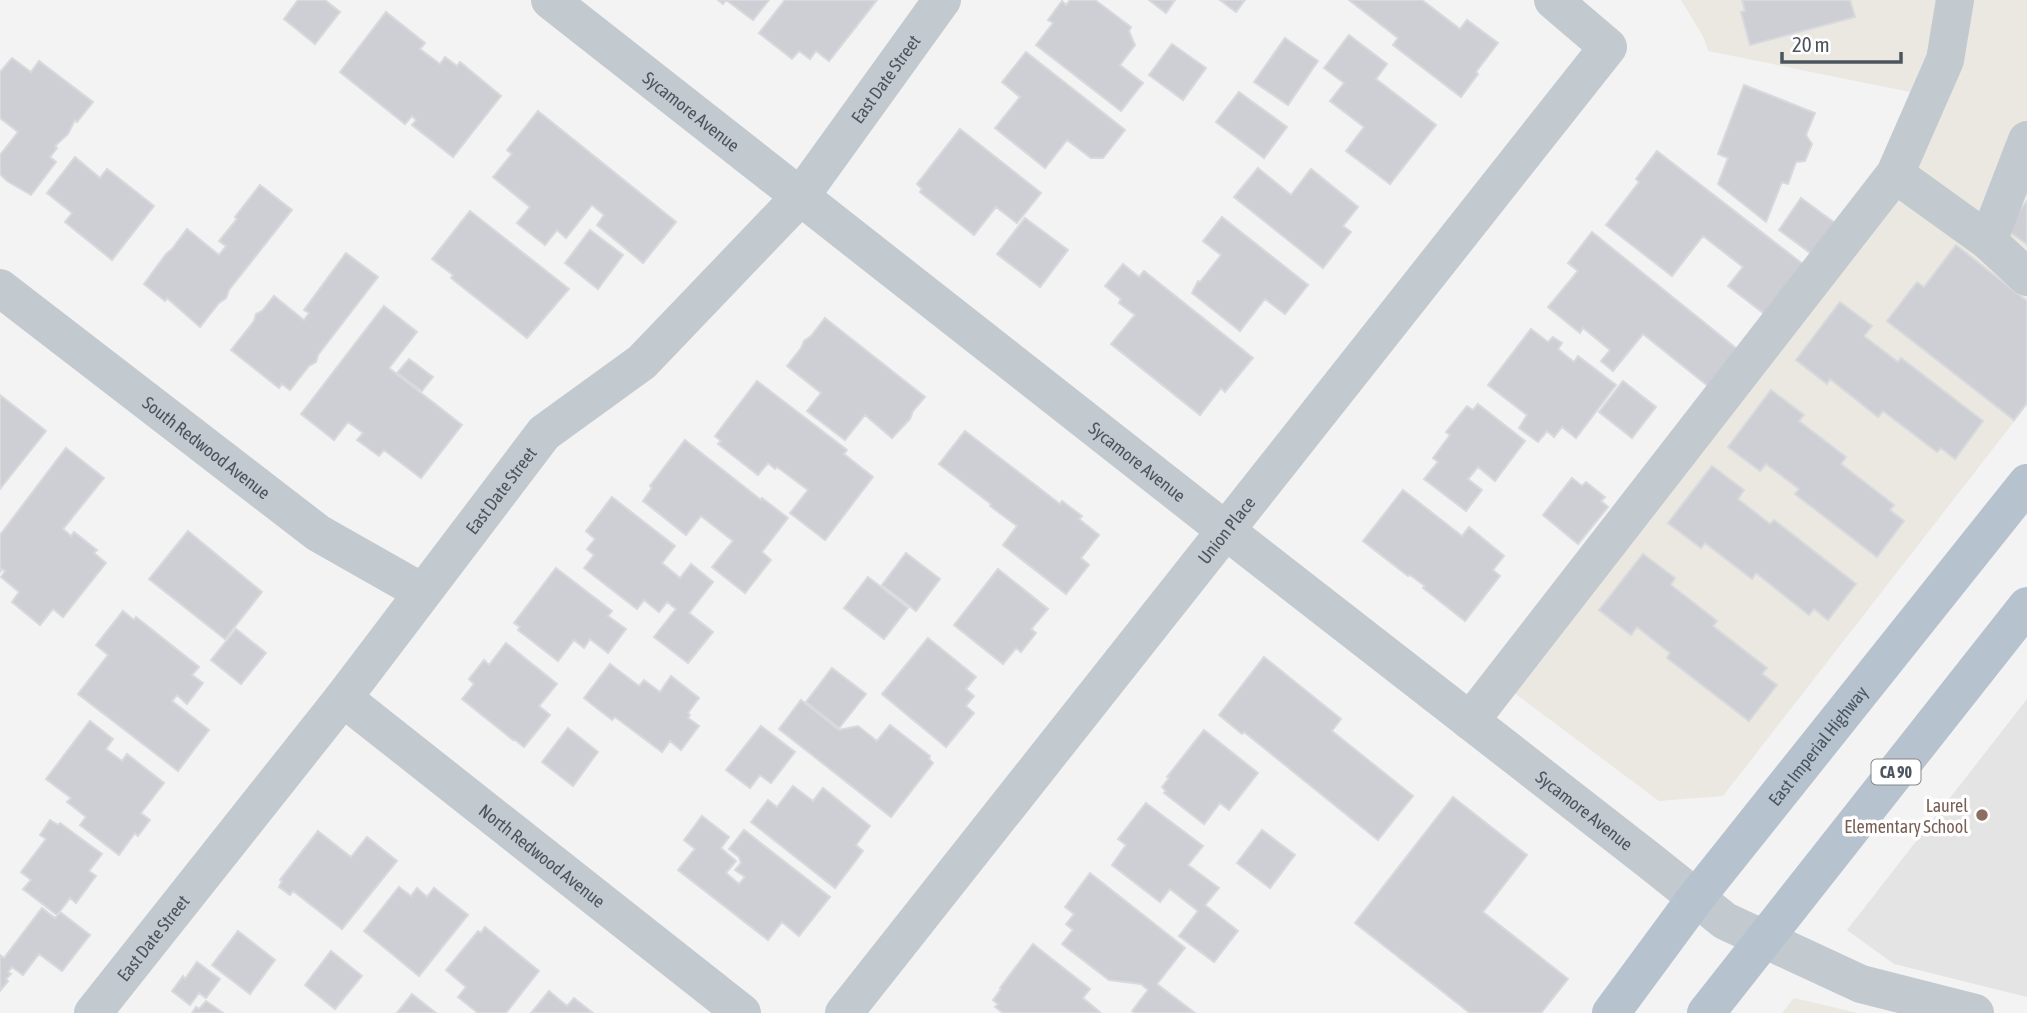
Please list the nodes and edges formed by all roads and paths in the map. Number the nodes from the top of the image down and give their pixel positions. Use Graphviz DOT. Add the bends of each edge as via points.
graph roads {
  1 [pos="550,0"];
  2 [pos="942,0"];
  3 [pos="1553,0"];
  4 [pos="1955,0"];
  5 [pos="2027,141"];
  6 [pos="1895,174"];
  7 [pos="800,197"];
  8 [pos="1987,241"];
  9 [pos="2027,276"];
  10 [pos="0,288"];
  11 [pos="2027,483"];
  12 [pos="1225,530"];
  13 [pos="422,592"];
  14 [pos="2027,592"];
  15 [pos="2027,606"];
  16 [pos="1984,660"];
  17 [pos="343,698"];
  18 [pos="1470,721"];
  19 [pos="1710,910"];
  20 [pos="1763,938"];
  21 [pos="93,1013"];
  22 [pos="742,1013"];
  23 [pos="844,1013"];
  24 [pos="1612,1013"];
  25 [pos="1706,1013"];
  26 [pos="1975,1013"];
  1 -- 7 [label="street, Sycamore Avenue"];
  2 -- 7 [label="street, East Date Street"];
  3 -- 12 [label="street, Union Place" via="1608,47"];
  4 -- 6 [label="street" via="1945,60"];
  5 -- 8 [label="street"];
  6 -- 8 [label="street"];
  6 -- 18 [label="street"];
  7 -- 12 [label="street, Sycamore Avenue"];
  7 -- 13 [label="street, East Date Street" via="642,362 544,433"];
  8 -- 9 [label="street"];
  10 -- 13 [label="street, South Redwood Avenue" via="318,533"];
  11 -- 19 [label="main road, East Imperial Highway"];
  12 -- 18 [label="street, Sycamore Avenue"];
  12 -- 23 [label="street, Union Place"];
  13 -- 17 [label="street, East Date Street"];
  14 -- 16 [label="main road"];
  15 -- 16 [label="main road, CA 90"];
  16 -- 20 [label="main road, CA 90"];
  17 -- 21 [label="street, East Date Street"];
  17 -- 22 [label="street, North Redwood Avenue"];
  18 -- 19 [label="street, Sycamore Avenue"];
  19 -- 20 [label="street, Sycamore Avenue"];
  19 -- 24 [label="main road, East Imperial Highway"];
  20 -- 25 [label="main road, CA 90"];
  20 -- 26 [label="street, Sycamore Avenue" via="1861,985"];
}
